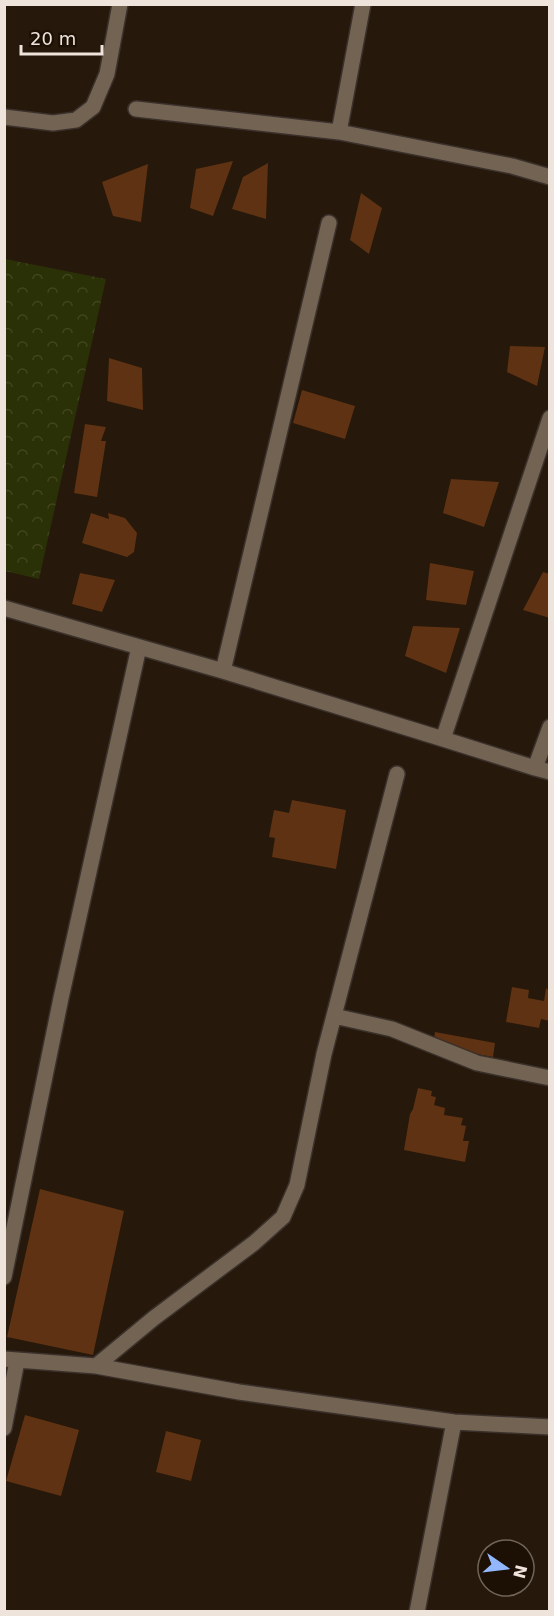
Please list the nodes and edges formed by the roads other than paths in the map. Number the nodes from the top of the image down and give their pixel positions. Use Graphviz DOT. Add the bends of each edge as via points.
graph roads {
  1 [pos="120,4"];
  2 [pos="363,4"];
  3 [pos="136,109"];
  4 [pos="4,117"];
  5 [pos="339,132"];
  6 [pos="549,177"];
  7 [pos="329,223"];
  8 [pos="549,418"];
  9 [pos="4,608"];
  10 [pos="139,646"];
  11 [pos="223,671"];
  12 [pos="549,727"];
  13 [pos="443,740"];
  14 [pos="542,770"];
  15 [pos="397,774"];
  16 [pos="334,1016"];
  17 [pos="549,1078"];
  18 [pos="4,1277"];
  19 [pos="11,1360"];
  20 [pos="96,1366"];
  21 [pos="454,1422"];
  22 [pos="549,1427"];
  23 [pos="4,1428"];
  24 [pos="417,1611"];
  1 -- 4 [label="street" via="107,74 93,107 76,120 53,123"];
  2 -- 5 [label="street"];
  3 -- 5 [label="street"];
  5 -- 6 [label="street" via="512,165"];
  7 -- 11 [label="street"];
  8 -- 13 [label="street"];
  9 -- 10 [label="street"];
  10 -- 11 [label="street"];
  10 -- 18 [label="street"];
  11 -- 13 [label="street"];
  12 -- 14 [label="street"];
  13 -- 14 [label="street"];
  15 -- 16 [label="street"];
  16 -- 17 [label="street" via="392,1029 477,1063"];
  16 -- 20 [label="street" via="297,1185 283,1217 254,1244"];
  19 -- 20 [label="street"];
  19 -- 23 [label="street"];
  20 -- 21 [label="street" via="239,1392"];
  21 -- 22 [label="street"];
  21 -- 24 [label="street"];
}
